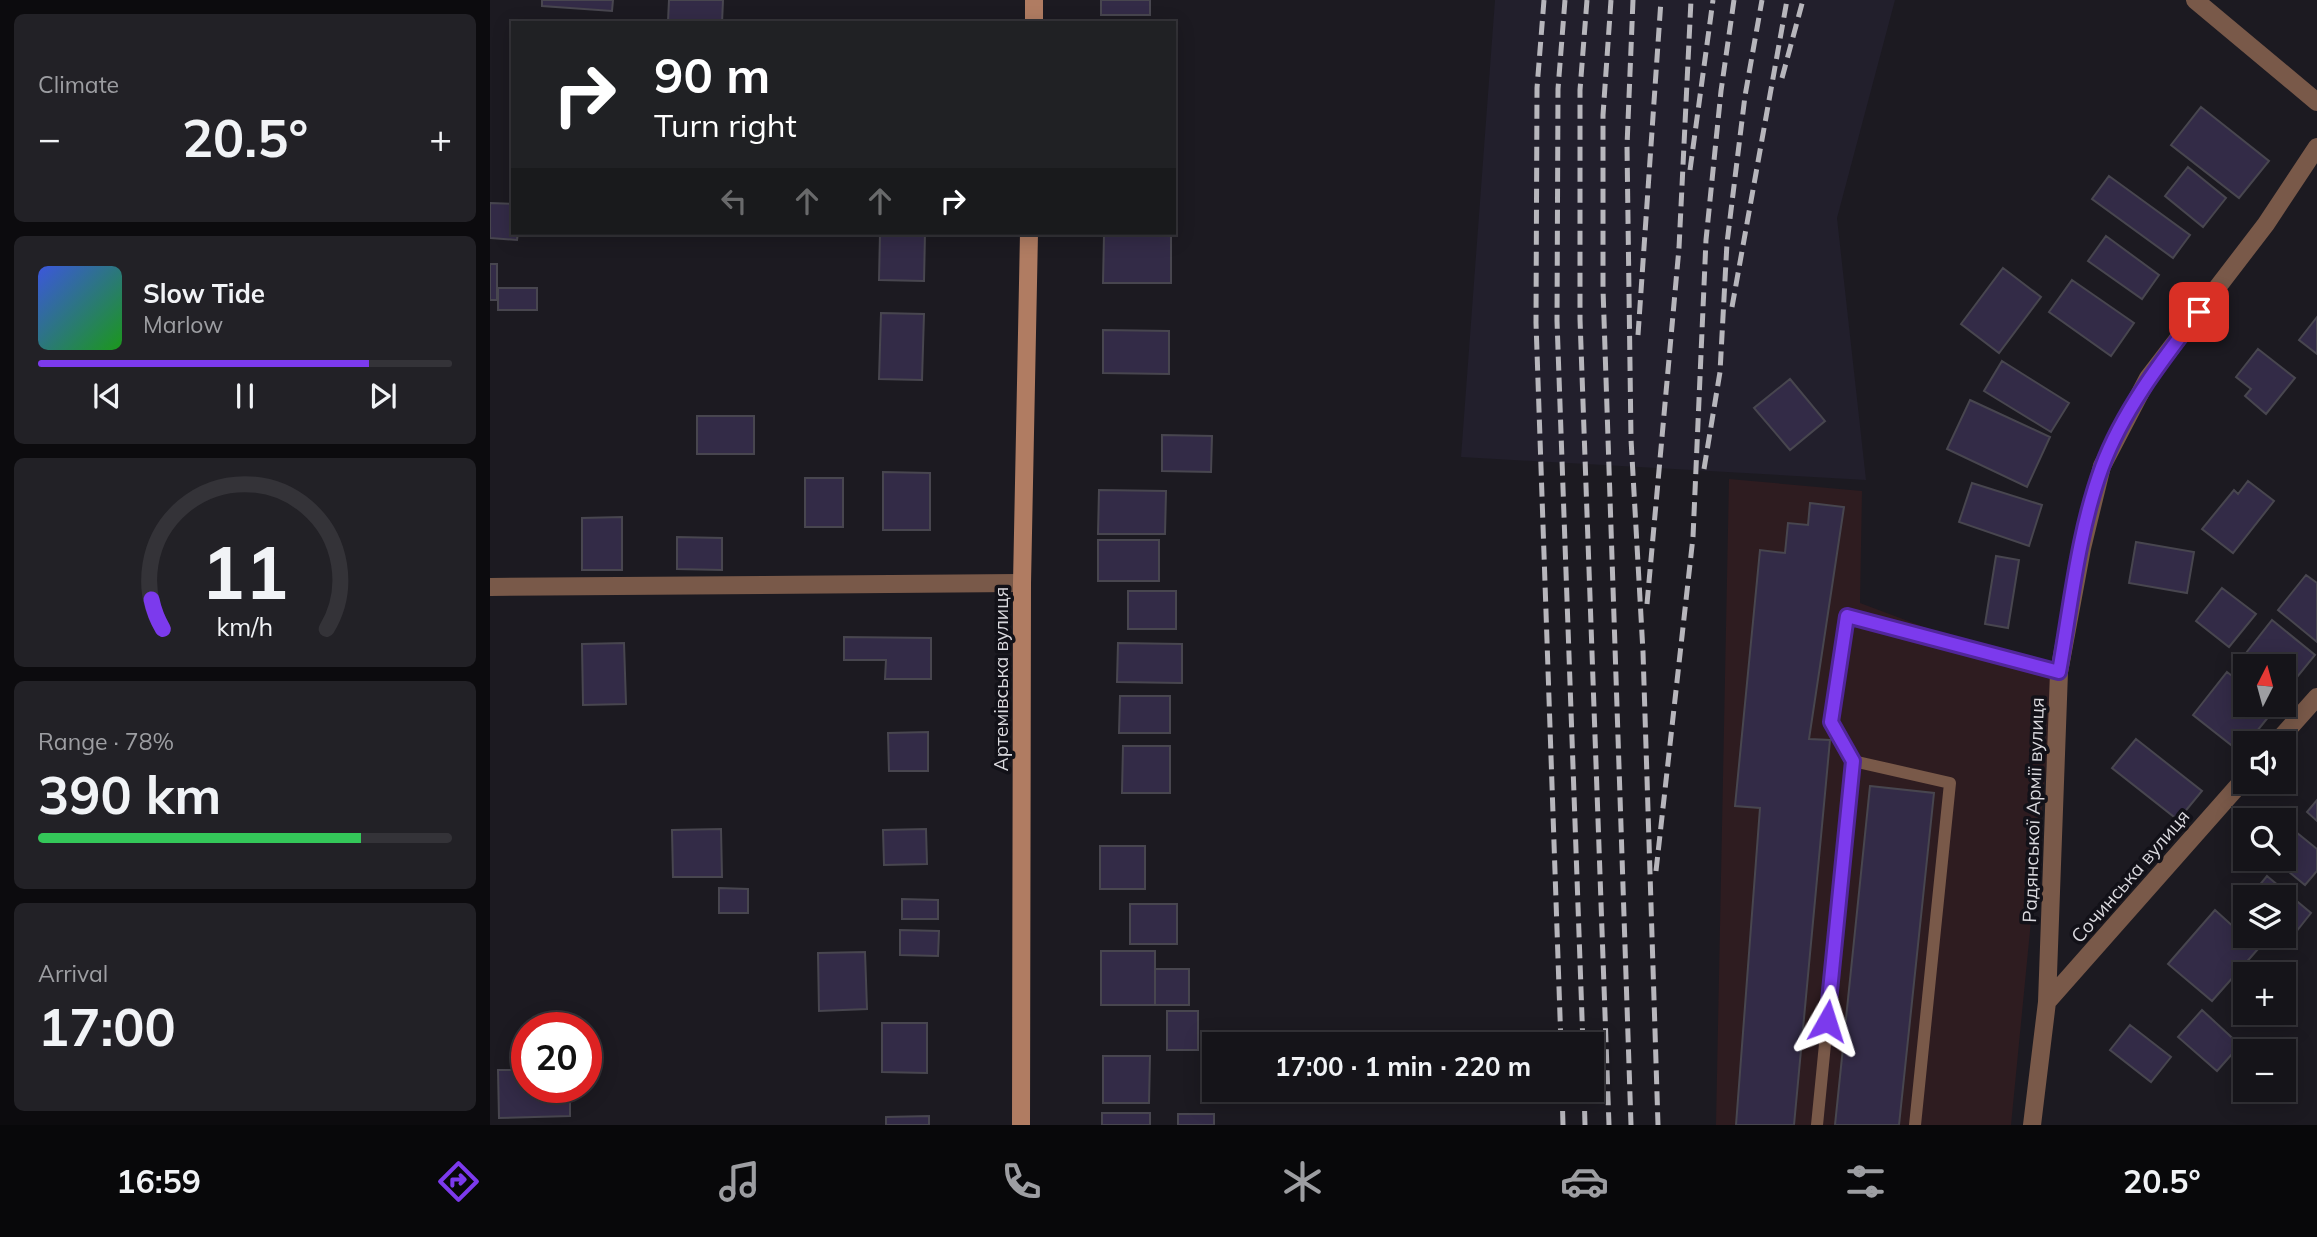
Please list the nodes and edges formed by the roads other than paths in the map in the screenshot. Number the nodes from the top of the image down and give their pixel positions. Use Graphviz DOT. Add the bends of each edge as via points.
graph roads {
  1 [pos="1034,0"];
  2 [pos="2195,0"];
  3 [pos="1034,21"];
  4 [pos="2317,102"];
  5 [pos="2317,147"];
  6 [pos="1029,235"];
  7 [pos="1022,583"];
  8 [pos="490,587"];
  9 [pos="2059,672"];
  10 [pos="2317,697"];
  11 [pos="2287,731"];
  12 [pos="1853,761"];
  13 [pos="2233,792"];
  14 [pos="2047,1002"];
  15 [pos="1021,1125"];
  16 [pos="1817,1125"];
  17 [pos="1915,1125"];
  18 [pos="2032,1125"];
  1 -- 3 [label="main road"];
  2 -- 4 [label="street"];
  5 -- 9 [label="street, Радянської Армії вулиця" via="2266,223 2148,378 2102,466 2081,548"];
  6 -- 7 [label="main road, Артемівська вулиця"];
  7 -- 8 [label="street"];
  7 -- 15 [label="main road, Артемівська вулиця"];
  9 -- 12 [label="lane" via="1847,616 1831,722"];
  9 -- 14 [label="street, Радянської Армії вулиця"];
  10 -- 11 [label="street"];
  12 -- 16 [label="lane"];
  12 -- 17 [label="lane" via="1950,783"];
  13 -- 14 [label="street, Сочинська вулиця"];
  14 -- 18 [label="street, Радянської Армії вулиця"];
}
